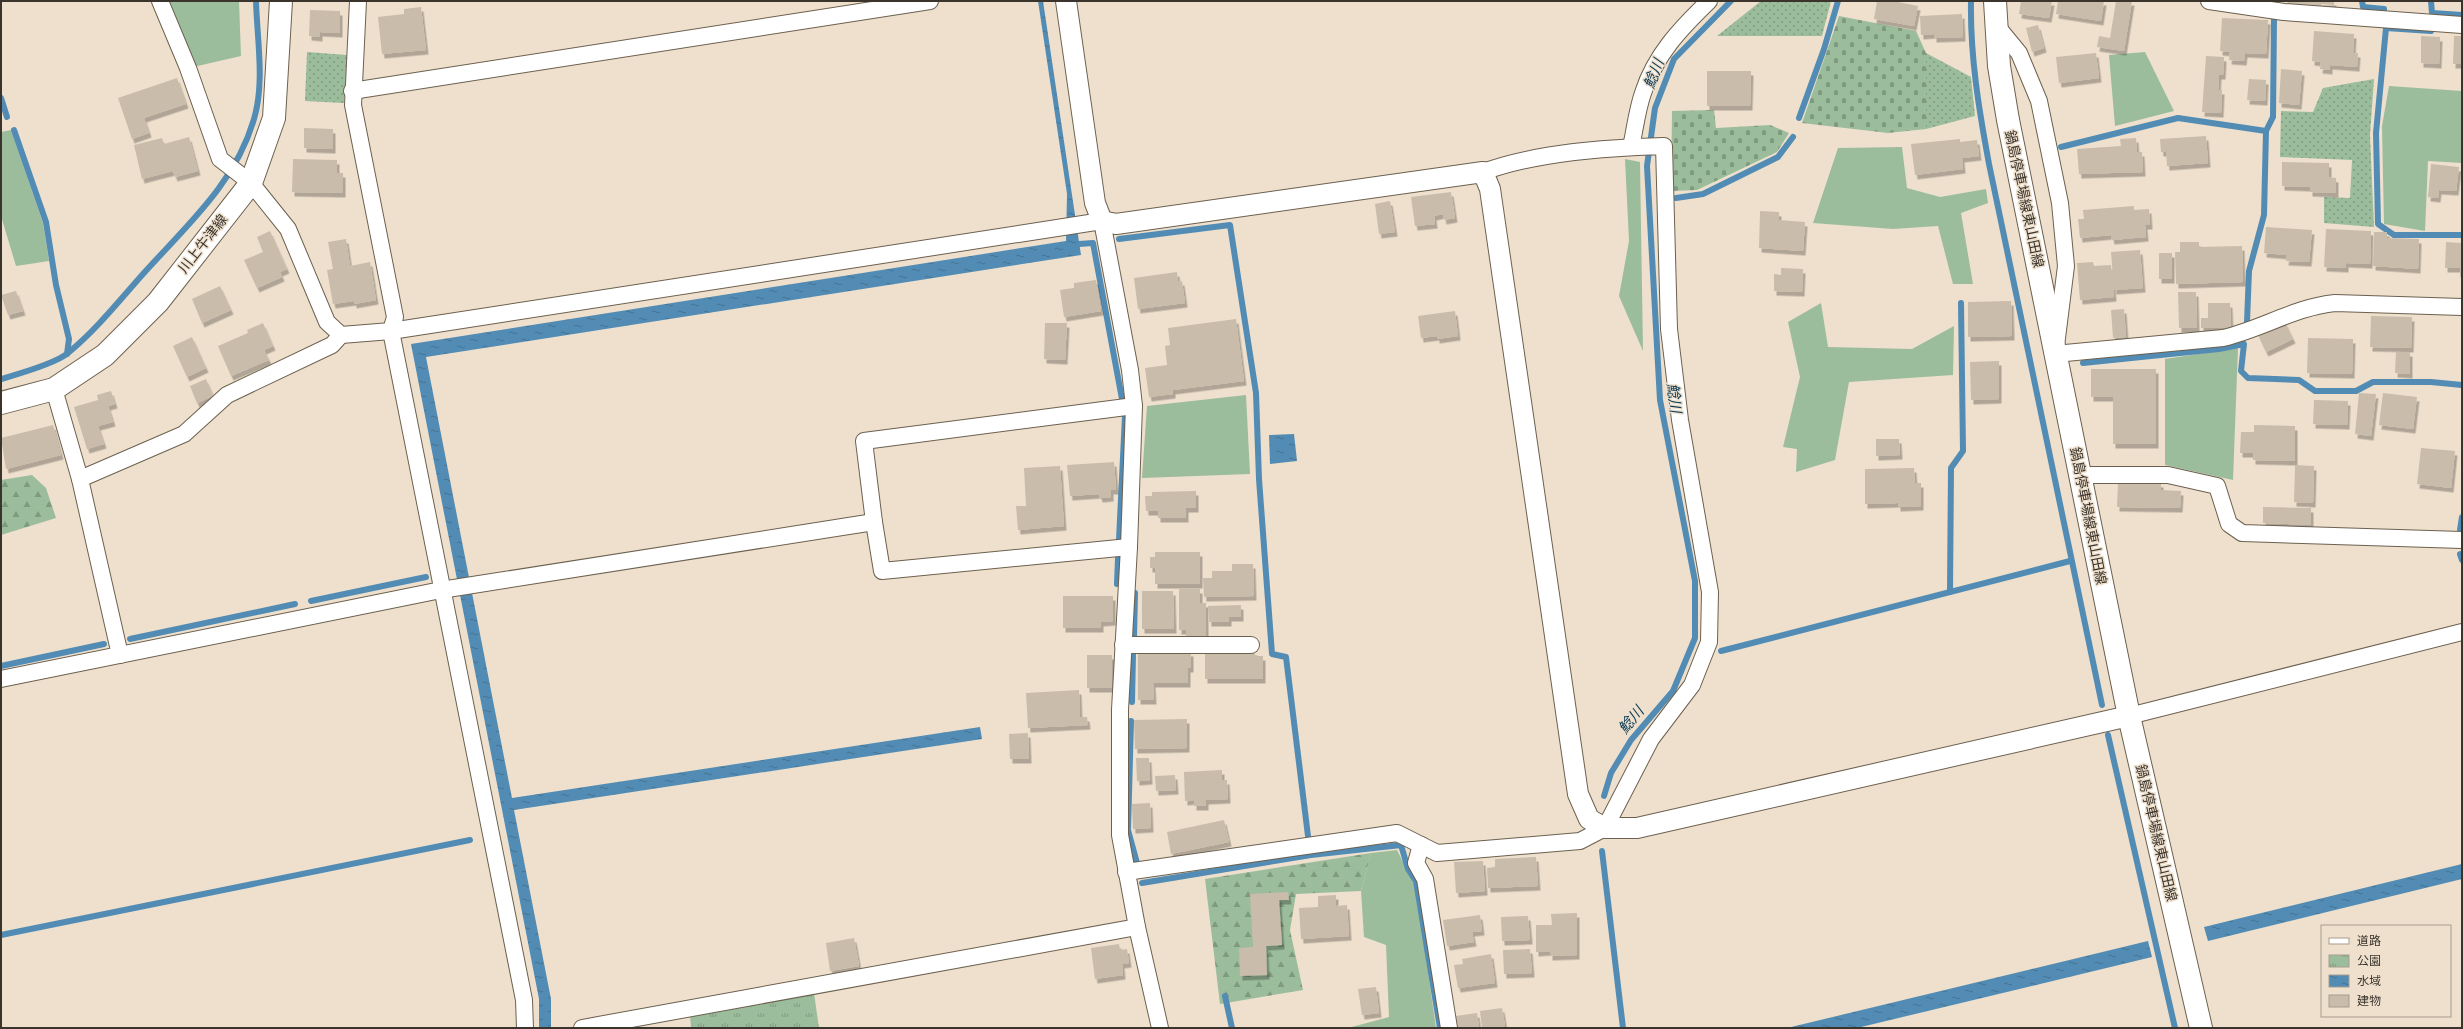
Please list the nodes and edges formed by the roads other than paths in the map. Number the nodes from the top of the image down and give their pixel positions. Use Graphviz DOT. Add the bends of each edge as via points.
graph roads {
  1 [pos="160,1"];
  2 [pos="281,1"];
  3 [pos="358,1"];
  4 [pos="930,1"];
  5 [pos="1066,1"];
  6 [pos="1709,1"];
  7 [pos="1995,1"];
  8 [pos="2209,1"];
  9 [pos="2264,5"];
  10 [pos="1996,25"];
  11 [pos="2462,25"];
  12 [pos="352,90"];
  13 [pos="1631,147"];
  14 [pos="1483,172"];
  15 [pos="251,183"];
  16 [pos="1102,220"];
  17 [pos="2462,307"];
  18 [pos="391,331"];
  19 [pos="341,335"];
  20 [pos="2055,354"];
  21 [pos="54,389"];
  22 [pos="1,403"];
  23 [pos="1134,406"];
  24 [pos="2080,475"];
  25 [pos="80,479"];
  26 [pos="874,522"];
  27 [pos="2462,540"];
  28 [pos="1129,547"];
  29 [pos="445,589"];
  30 [pos="2462,632"];
  31 [pos="1123,645"];
  32 [pos="1251,645"];
  33 [pos="120,655"];
  34 [pos="1,680"];
  35 [pos="2129,716"];
  36 [pos="1605,828"];
  37 [pos="1421,845"];
  38 [pos="1126,872"];
  39 [pos="1137,928"];
  40 [pos="525,1028"];
  41 [pos="582,1028"];
  42 [pos="1160,1028"];
  43 [pos="1449,1028"];
  44 [pos="2201,1028"];
  1 -- 15 [label="street" via="188,68 220,159"];
  2 -- 15 [label="main road, 川上牛津線" via="274,118"];
  3 -- 12 [label="street"];
  4 -- 12 [label="street"];
  5 -- 16 [label="street" via="1094,203"];
  6 -- 13 [label="street" via="1678,31 1655,65 1643,93"];
  7 -- 10 [label="main road, 鍋島停車場線東山田線"];
  8 -- 9 [label="street"];
  9 -- 11 [label="street" via="2284,12"];
  10 -- 20 [label="main road, 鍋島停車場線東山田線" via="2008,120"];
  10 -- 20 [label="street" via="2019,53 2039,101 2060,203 2066,266"];
  12 -- 18 [label="street" via="394,317"];
  13 -- 14 [label="street" via="1512,161"];
  13 -- 36 [label="street" via="1664,146 1669,329 1680,420 1710,592 1709,642 1692,685 1651,739"];
  14 -- 16 [label="street" via="1116,224"];
  14 -- 36 [label="street" via="1490,189 1578,794 1589,819"];
  15 -- 19 [label="street" via="288,229 327,322"];
  15 -- 21 [label="main road, 川上牛津線" via="158,302 105,355"];
  16 -- 18 [label="street"];
  16 -- 23 [label="street" via="1130,370"];
  17 -- 20 [label="street" via="2334,303 2316,305 2300,309 2247,332 2223,338"];
  18 -- 19 [label="street"];
  18 -- 29 [label="street"];
  19 -- 25 [label="street" via="332,345 227,395 184,434"];
  20 -- 24 [label="main road, 鍋島停車場線東山田線"];
  21 -- 22 [label="main road, 川上牛津線"];
  21 -- 25 [label="street"];
  23 -- 26 [label="street" via="864,441"];
  23 -- 28 [label="street"];
  24 -- 27 [label="street" via="2168,475 2217,486 2229,524 2242,533"];
  24 -- 35 [label="main road, 鍋島停車場線東山田線"];
  25 -- 33 [label="street"];
  26 -- 28 [label="street" via="882,571"];
  26 -- 29 [label="street"];
  28 -- 31 [label="street"];
  29 -- 33 [label="street"];
  29 -- 40 [label="street" via="524,1000"];
  30 -- 35 [label="street"];
  31 -- 32 [label="street"];
  31 -- 38 [label="street" via="1120,835"];
  33 -- 34 [label="street"];
  35 -- 36 [label="street" via="1637,828"];
  35 -- 44 [label="main road, 鍋島停車場線東山田線"];
  36 -- 37 [label="street" via="1580,841 1437,853"];
  37 -- 38 [label="street" via="1398,833"];
  37 -- 43 [label="street" via="1416,863 1425,879"];
  38 -- 39 [label="street"];
  39 -- 41 [label="street"];
  39 -- 42 [label="street"];
}
